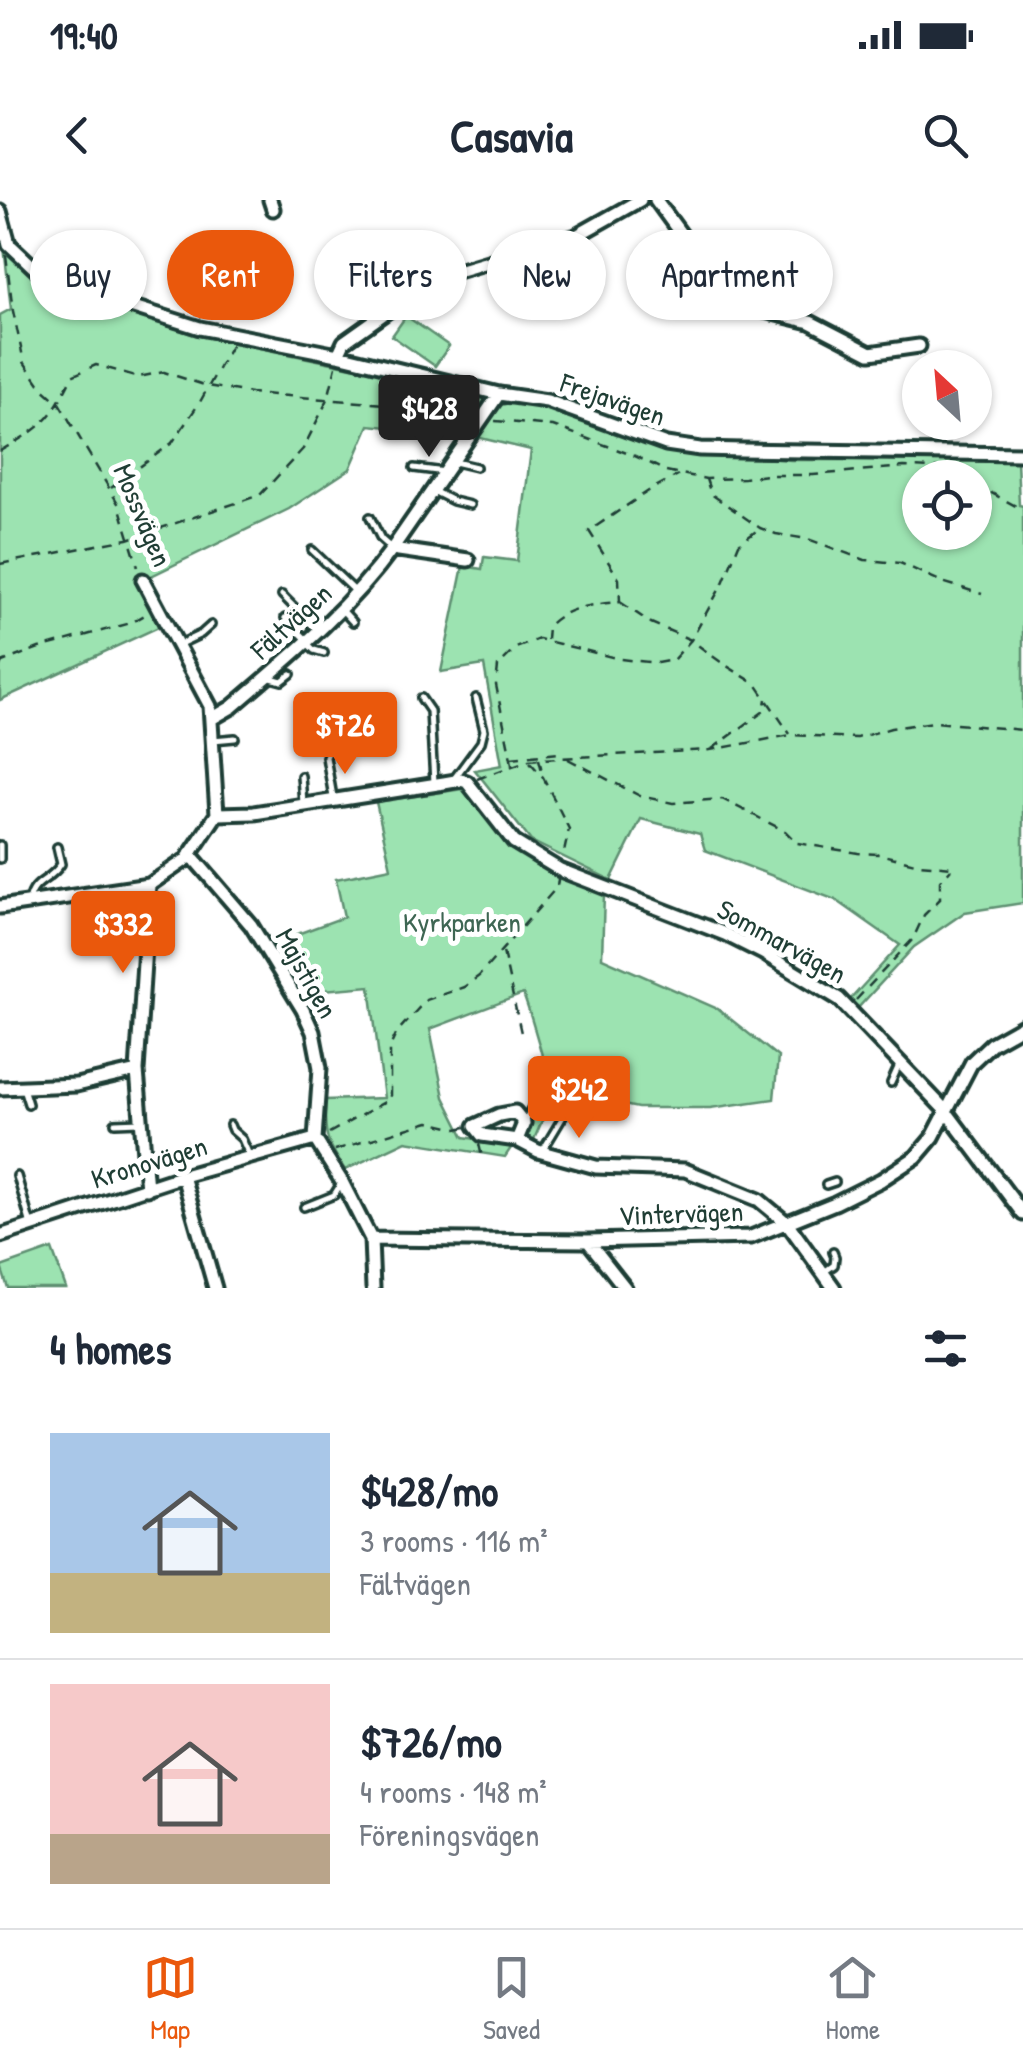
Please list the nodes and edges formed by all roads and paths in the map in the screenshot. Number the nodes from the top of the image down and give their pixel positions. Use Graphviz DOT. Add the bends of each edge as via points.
graph roads {
  1 [pos="640,200"];
  2 [pos="656,200"];
  3 [pos="0,211"];
  4 [pos="9,244"];
  5 [pos="237,336"];
  6 [pos="919,346"];
  7 [pos="338,355"];
  8 [pos="207,386"];
  9 [pos="498,394"];
  10 [pos="328,399"];
  11 [pos="59,402"];
  12 [pos="480,420"];
  13 [pos="0,451"];
  14 [pos="1023,454"];
  15 [pos="449,467"];
  16 [pos="902,467"];
  17 [pos="414,468"];
  18 [pos="476,468"];
  19 [pos="680,474"];
  20 [pos="706,479"];
  21 [pos="110,489"];
  22 [pos="432,491"];
  23 [pos="992,493"];
  24 [pos="470,505"];
  25 [pos="1023,510"];
  26 [pos="370,517"];
  27 [pos="760,528"];
  28 [pos="128,539"];
  29 [pos="392,549"];
  30 [pos="312,550"];
  31 [pos="468,560"];
  32 [pos="0,564"];
  33 [pos="149,581"];
  34 [pos="358,593"];
  35 [pos="982,594"];
  36 [pos="282,595"];
  37 [pos="620,602"];
  38 [pos="158,608"];
  39 [pos="342,609"];
  40 [pos="285,618"];
  41 [pos="353,622"];
  42 [pos="211,625"];
  43 [pos="318,630"];
  44 [pos="691,640"];
  45 [pos="307,641"];
  46 [pos="547,642"];
  47 [pos="178,646"];
  48 [pos="324,653"];
  49 [pos="1,664"];
  50 [pos="290,674"];
  51 [pos="267,677"];
  52 [pos="421,698"];
  53 [pos="476,698"];
  54 [pos="766,698"];
  55 [pos="212,718"];
  56 [pos="1023,730"];
  57 [pos="791,735"];
  58 [pos="348,736"];
  59 [pos="235,738"];
  60 [pos="212,740"];
  61 [pos="710,750"];
  62 [pos="564,757"];
  63 [pos="511,758"];
  64 [pos="539,759"];
  65 [pos="529,760"];
  66 [pos="513,766"];
  67 [pos="302,776"];
  68 [pos="543,777"];
  69 [pos="452,782"];
  70 [pos="467,782"];
  71 [pos="434,784"];
  72 [pos="302,786"];
  73 [pos="290,788"];
  74 [pos="334,800"];
  75 [pos="303,805"];
  76 [pos="217,814"];
  77 [pos="0,845"];
  78 [pos="57,847"];
  79 [pos="190,854"];
  80 [pos="0,859"];
  81 [pos="560,870"];
  82 [pos="149,885"];
  83 [pos="29,902"];
  84 [pos="0,908"];
  85 [pos="503,950"];
  86 [pos="848,1008"];
  87 [pos="1023,1026"];
  88 [pos="520,1032"];
  89 [pos="900,1062"];
  90 [pos="137,1071"];
  91 [pos="891,1083"];
  92 [pos="0,1088"];
  93 [pos="23,1088"];
  94 [pos="28,1104"];
  95 [pos="534,1104"];
  96 [pos="568,1110"];
  97 [pos="946,1110"];
  98 [pos="140,1122"];
  99 [pos="114,1123"];
  100 [pos="524,1123"];
  101 [pos="230,1125"];
  102 [pos="476,1126"];
  103 [pos="314,1139"];
  104 [pos="517,1140"];
  105 [pos="542,1152"];
  106 [pos="324,1153"];
  107 [pos="250,1157"];
  108 [pos="17,1176"];
  109 [pos="183,1176"];
  110 [pos="342,1182"];
  111 [pos="835,1182"];
  112 [pos="826,1185"];
  113 [pos="148,1189"];
  114 [pos="326,1198"];
  115 [pos="304,1207"];
  116 [pos="332,1207"];
  117 [pos="1023,1214"];
  118 [pos="788,1224"];
  119 [pos="31,1225"];
  120 [pos="0,1236"];
  121 [pos="371,1239"];
  122 [pos="660,1240"];
  123 [pos="588,1241"];
  124 [pos="833,1252"];
  125 [pos="660,1254"];
  126 [pos="824,1272"];
  127 [pos="215,1288"];
  128 [pos="372,1288"];
  129 [pos="625,1288"];
  130 [pos="834,1288"];
  1 -- 7 [label="street" via="576,236 454,272 344,342"];
  2 -- 6 [label="street" via="736,304 809,316 870,353"];
  3 -- 4 [label="street"];
  4 -- 5 [label="street, Frejavägen" via="45,278"];
  4 -- 11 [label="path, Mossvägen" via="12,310 24,362"];
  5 -- 7 [label="street, Frejavägen"];
  5 -- 8 [label="path"];
  7 -- 9 [label="street, Frejavägen"];
  7 -- 10 [label="path"];
  8 -- 10 [label="path"];
  8 -- 11 [label="path" via="164,372 138,377 96,365 72,376"];
  8 -- 21 [label="path" via="172,444"];
  9 -- 12 [label="street, Fältvägen"];
  9 -- 14 [label="street, Frejavägen" via="548,401 666,444 700,448"];
  10 -- 12 [label="path"];
  10 -- 28 [label="path" via="304,449 260,495"];
  11 -- 13 [label="path" via="46,423"];
  11 -- 21 [label="path, Mossvägen"];
  12 -- 15 [label="street, Fältvägen"];
  12 -- 19 [label="path" via="553,426"];
  15 -- 17 [label="lane"];
  15 -- 18 [label="lane"];
  15 -- 22 [label="street, Fältvägen"];
  16 -- 20 [label="path"];
  19 -- 20 [label="path"];
  19 -- 37 [label="path" via="589,532 619,580"];
  20 -- 27 [label="path" via="711,494"];
  21 -- 28 [label="path, Mossvägen"];
  22 -- 24 [label="lane"];
  22 -- 29 [label="street, Fältvägen"];
  23 -- 25 [label="path"];
  26 -- 29 [label="lane"];
  27 -- 35 [label="path" via="865,560 900,563"];
  27 -- 44 [label="path" via="739,544"];
  28 -- 32 [label="path"];
  28 -- 33 [label="path, Mossvägen"];
  29 -- 31 [label="street"];
  29 -- 34 [label="street, Fältvägen"];
  30 -- 34 [label="lane"];
  33 -- 38 [label="street, Mossvägen"];
  34 -- 39 [label="street, Fältvägen"];
  36 -- 43 [label="lane"];
  37 -- 44 [label="path"];
  37 -- 46 [label="path" via="556,617"];
  38 -- 47 [label="street, Mossvägen"];
  38 -- 49 [label="path"];
  39 -- 41 [label="lane"];
  39 -- 43 [label="street, Fältvägen"];
  40 -- 45 [label="lane"];
  42 -- 47 [label="lane"];
  43 -- 45 [label="street, Fältvägen"];
  44 -- 46 [label="path" via="673,660 658,663"];
  44 -- 54 [label="path"];
  45 -- 48 [label="lane"];
  45 -- 51 [label="street, Fältvägen"];
  46 -- 63 [label="path" via="516,648 498,666"];
  47 -- 55 [label="street, Mossvägen"];
  50 -- 51 [label="lane"];
  51 -- 55 [label="street, Fältvägen"];
  52 -- 71 [label="lane" via="430,711"];
  53 -- 69 [label="lane" via="482,742"];
  54 -- 57 [label="path"];
  54 -- 61 [label="path" via="764,712"];
  55 -- 60 [label="street, Mossvägen"];
  56 -- 57 [label="path" via="934,722 857,738"];
  57 -- 61 [label="path"];
  58 -- 74 [label="lane" via="326,756"];
  59 -- 60 [label="lane"];
  60 -- 76 [label="street, Mossvägen"];
  61 -- 62 [label="path"];
  62 -- 63 [label="path"];
  62 -- 64 [label="path"];
  62 -- 86 [label="path" via="640,796 673,803 722,800 797,842 953,867 913,939"];
  63 -- 66 [label="path"];
  64 -- 65 [label="path"];
  64 -- 68 [label="path"];
  65 -- 66 [label="path"];
  65 -- 68 [label="path"];
  66 -- 70 [label="path"];
  67 -- 72 [label="lane"];
  68 -- 81 [label="path" via="569,829"];
  69 -- 70 [label="street"];
  69 -- 71 [label="street"];
  70 -- 81 [label="street, Sommarvägen" via="514,842"];
  71 -- 74 [label="street"];
  72 -- 73 [label="lane"];
  72 -- 75 [label="lane"];
  74 -- 75 [label="street"];
  75 -- 76 [label="street"];
  76 -- 79 [label="street"];
  77 -- 80 [label="lane"];
  78 -- 83 [label="lane" via="61,864 34,886"];
  79 -- 82 [label="street"];
  79 -- 103 [label="street, Majstigen" via="251,925 313,1032 320,1068"];
  81 -- 85 [label="path" via="557,887"];
  81 -- 86 [label="street, Sommarvägen" via="753,947"];
  82 -- 83 [label="street"];
  82 -- 90 [label="street"];
  83 -- 84 [label="street"];
  85 -- 88 [label="path"];
  85 -- 103 [label="path" via="464,987 426,1000 396,1032 390,1099"];
  86 -- 89 [label="street, Sommarvägen"];
  87 -- 97 [label="street, Vintervägen" via="972,1062"];
  89 -- 91 [label="lane"];
  89 -- 97 [label="street, Sommarvägen"];
  90 -- 93 [label="street" via="76,1086"];
  90 -- 98 [label="street"];
  92 -- 93 [label="street"];
  93 -- 94 [label="lane"];
  95 -- 100 [label="lane"];
  96 -- 105 [label="lane"];
  97 -- 117 [label="street, Sommarvägen"];
  97 -- 118 [label="street, Vintervägen" via="933,1137 900,1169"];
  98 -- 99 [label="lane"];
  98 -- 113 [label="street"];
  100 -- 102 [label="street" via="515,1112"];
  100 -- 104 [label="street"];
  101 -- 107 [label="lane"];
  102 -- 104 [label="street" via="482,1135"];
  102 -- 106 [label="path" via="430,1122"];
  103 -- 106 [label="street"];
  103 -- 107 [label="street, Kronovägen"];
  104 -- 105 [label="street"];
  105 -- 118 [label="street" via="596,1167 685,1170 759,1200"];
  106 -- 110 [label="street"];
  107 -- 109 [label="street, Kronovägen"];
  108 -- 119 [label="lane"];
  109 -- 113 [label="street, Kronovägen"];
  109 -- 127 [label="street"];
  110 -- 114 [label="lane"];
  110 -- 121 [label="street"];
  111 -- 112 [label="lane"];
  113 -- 119 [label="street, Kronovägen"];
  114 -- 115 [label="lane"];
  114 -- 116 [label="lane"];
  118 -- 122 [label="street, Vintervägen" via="751,1237"];
  118 -- 126 [label="street"];
  119 -- 120 [label="street, Kronovägen"];
  121 -- 123 [label="street, Vintervägen" via="458,1234"];
  121 -- 128 [label="street"];
  122 -- 123 [label="street, Vintervägen"];
  122 -- 125 [label="lane"];
  123 -- 129 [label="street"];
  124 -- 126 [label="lane" via="834,1265"];
  126 -- 130 [label="street"];
}
